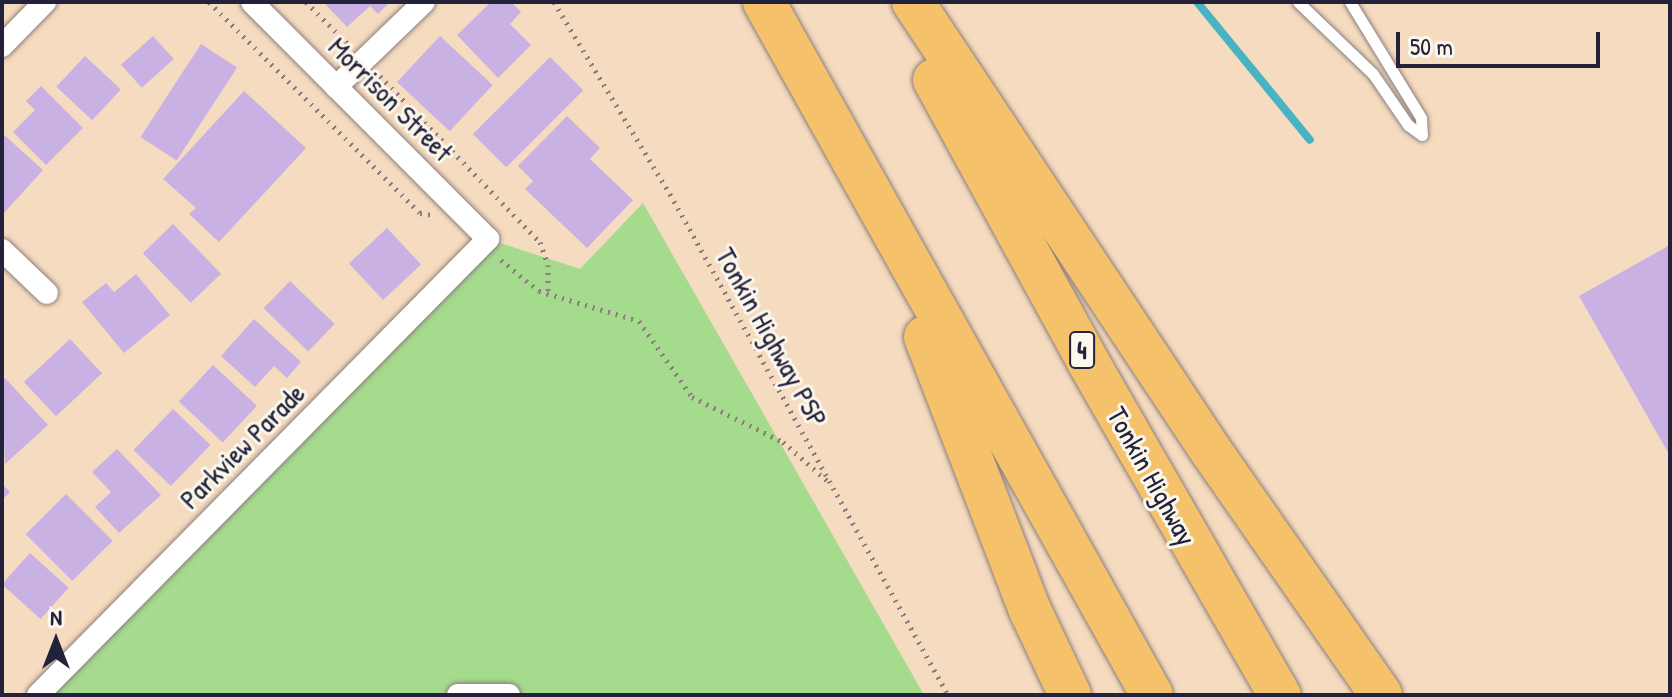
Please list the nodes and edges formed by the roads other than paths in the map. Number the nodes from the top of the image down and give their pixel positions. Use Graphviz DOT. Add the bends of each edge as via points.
graph roads {
  1 [pos="45,2"];
  2 [pos="252,2"];
  3 [pos="424,2"];
  4 [pos="764,2"];
  5 [pos="890,2"];
  6 [pos="913,2"];
  7 [pos="1298,2"];
  8 [pos="1350,2"];
  9 [pos="2,46"];
  10 [pos="336,87"];
  11 [pos="870,194"];
  12 [pos="488,239"];
  13 [pos="2,250"];
  14 [pos="47,293"];
  15 [pos="38,695"];
  16 [pos="458,695"];
  17 [pos="509,695"];
  18 [pos="1070,695"];
  19 [pos="1152,695"];
  20 [pos="1280,695"];
  21 [pos="1381,695"];
  1 -- 9 [label="street"];
  2 -- 10 [label="street, Morrison Street"];
  3 -- 10 [label="street"];
  4 -- 11 [label="highway"];
  5 -- 20 [label="highway, Tonkin Highway / 4"];
  6 -- 21 [label="highway" via="1211,451"];
  7 -- 8 [label="lane" via="1373,74 1408,125 1422,135 1421,118"];
  10 -- 12 [label="street, Morrison Street"];
  11 -- 18 [label="highway" via="1030,610"];
  11 -- 19 [label="highway"];
  12 -- 15 [label="street, Parkview Parade"];
  13 -- 14 [label="street"];
  16 -- 17 [label="street"];
}
